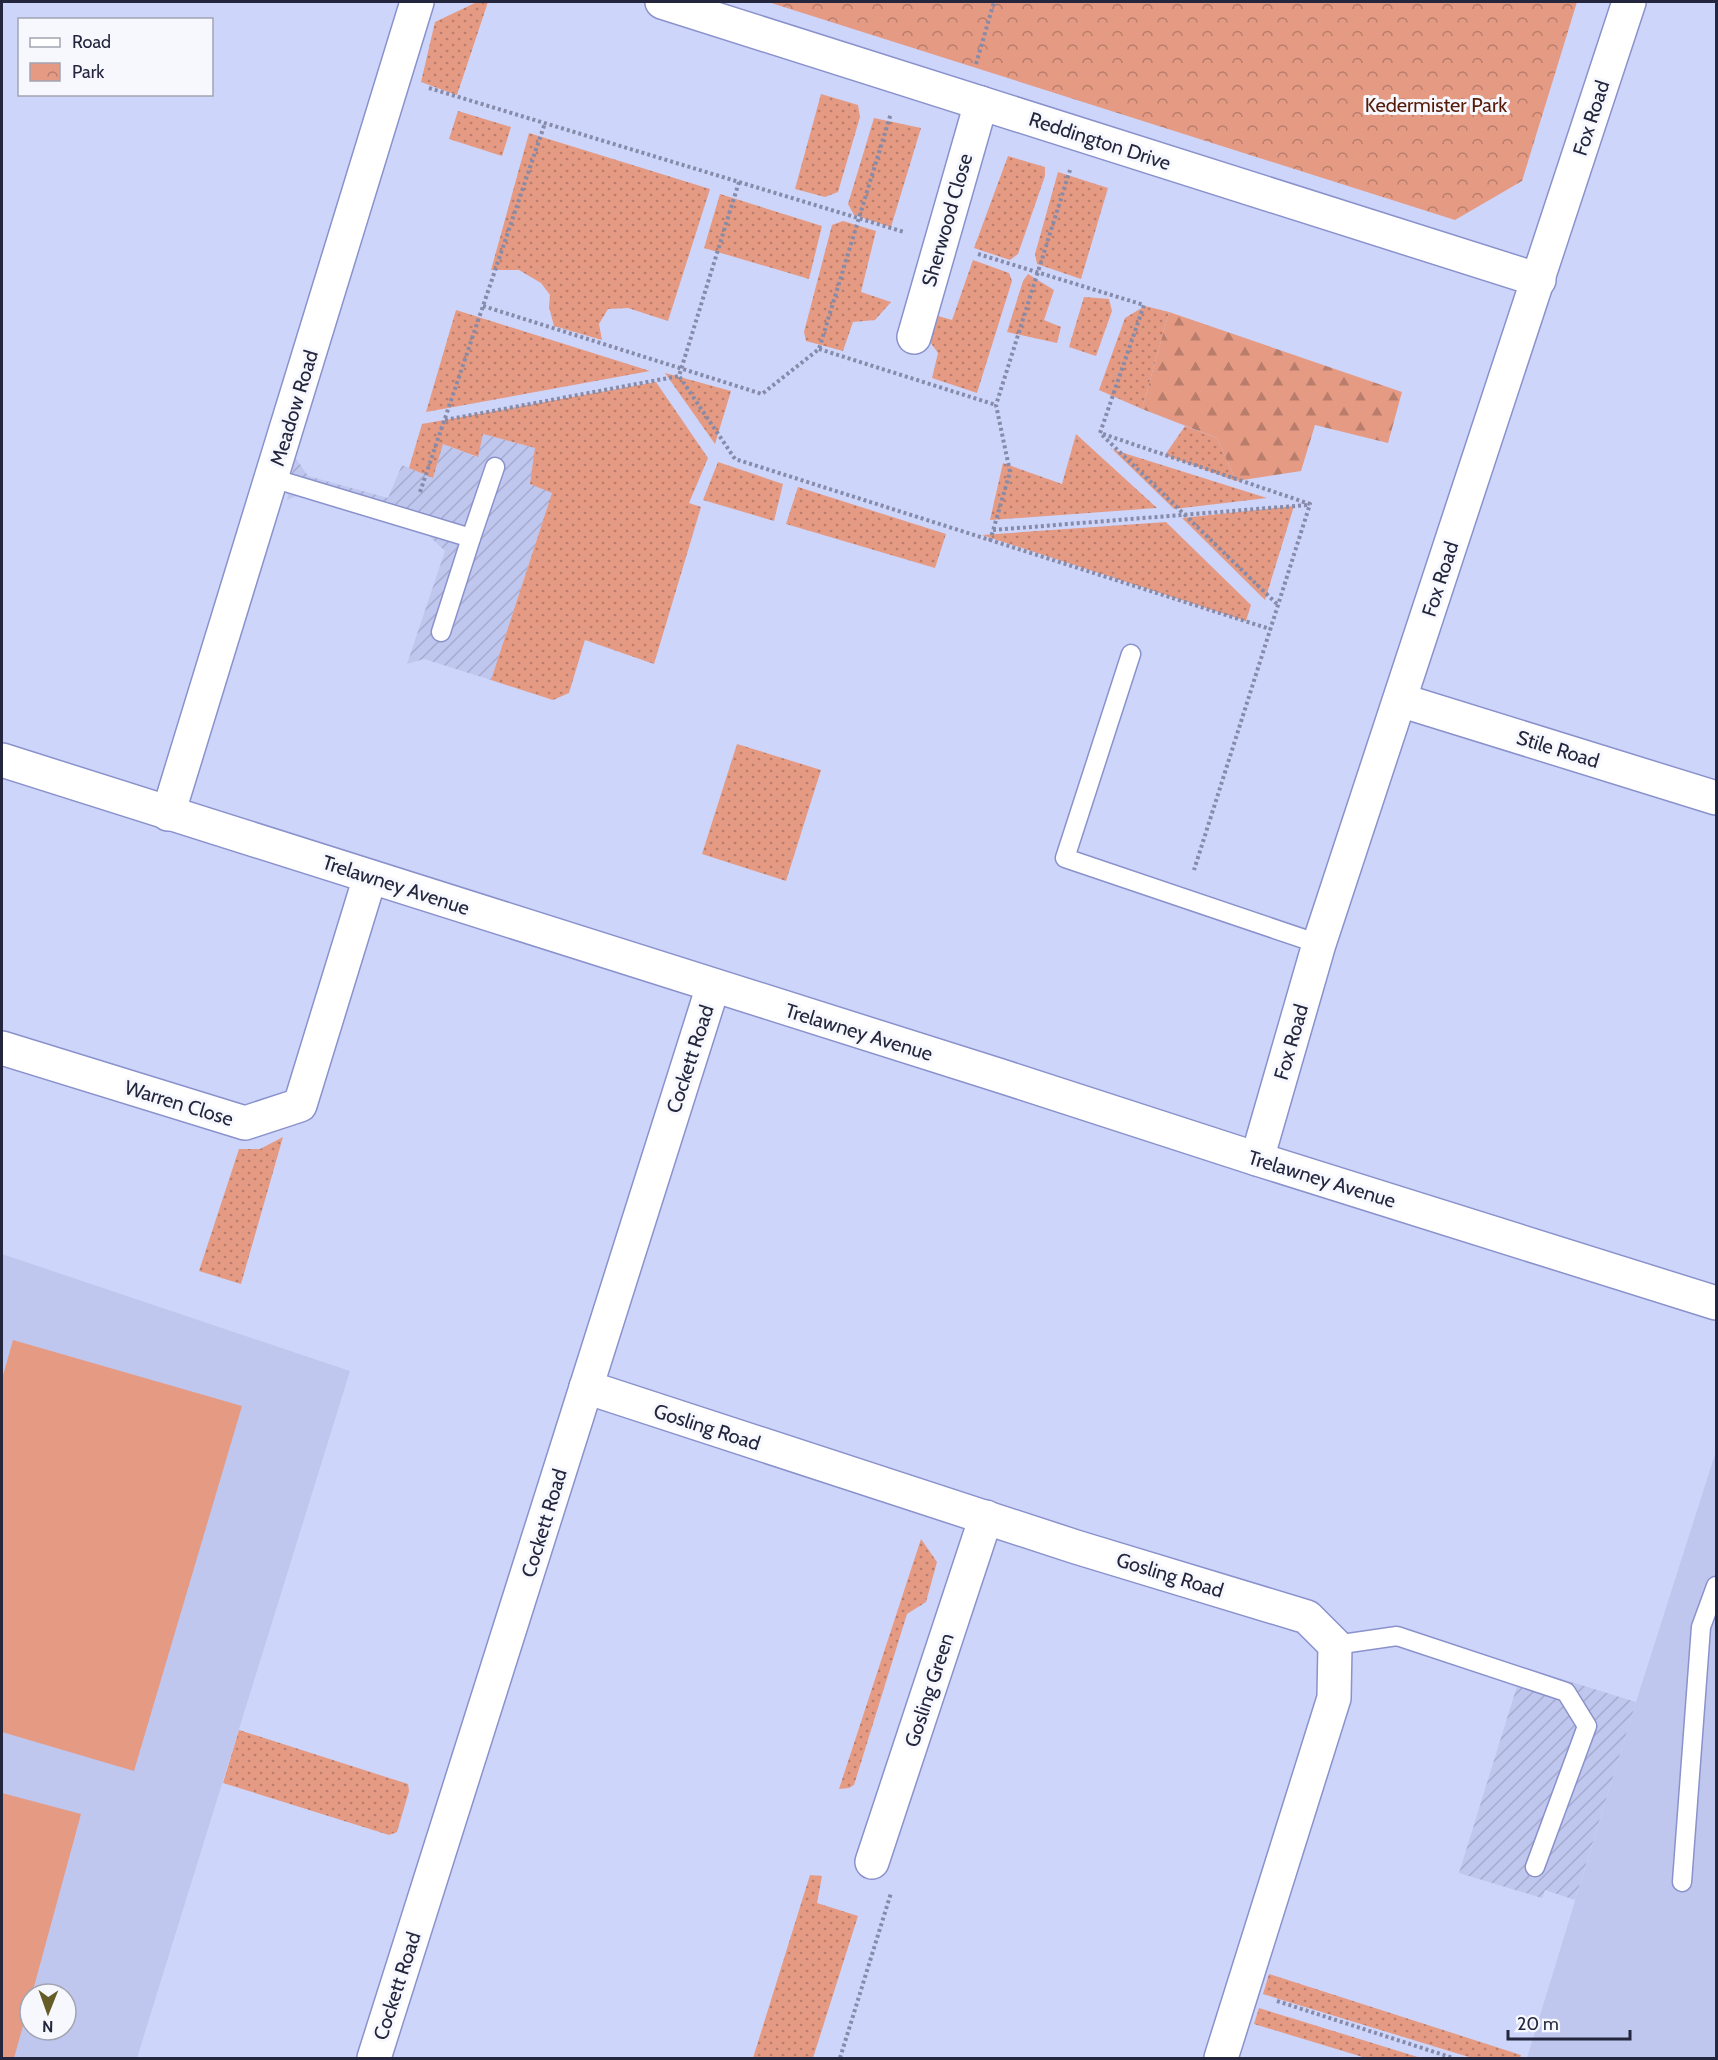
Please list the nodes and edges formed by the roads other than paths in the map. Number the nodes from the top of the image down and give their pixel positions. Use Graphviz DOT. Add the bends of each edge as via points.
graph roads {
  1 [pos="417,2"];
  2 [pos="662,2"];
  3 [pos="1629,2"];
  4 [pos="974,100"];
  5 [pos="1539,280"];
  6 [pos="914,337"];
  7 [pos="495,467"];
  8 [pos="272,478"];
  9 [pos="471,538"];
  10 [pos="441,632"];
  11 [pos="1131,654"];
  12 [pos="1400,700"];
  13 [pos="2,760"];
  14 [pos="1716,798"];
  15 [pos="168,814"];
  16 [pos="370,877"];
  17 [pos="1319,944"];
  18 [pos="713,986"];
  19 [pos="2,1048"];
  20 [pos="1257,1159"];
  21 [pos="1716,1303"];
  22 [pos="586,1388"];
  23 [pos="986,1517"];
  24 [pos="1716,1586"];
  25 [pos="1335,1645"];
  26 [pos="872,1862"];
  27 [pos="1535,1867"];
  28 [pos="1682,1882"];
  29 [pos="374,2058"];
  30 [pos="1221,2058"];
  1 -- 8 [label="street, Meadow Road"];
  2 -- 4 [label="street, Reddington Drive"];
  3 -- 5 [label="street, Fox Road"];
  4 -- 5 [label="street, Reddington Drive"];
  4 -- 6 [label="street, Sherwood Close"];
  5 -- 12 [label="street, Fox Road"];
  7 -- 9 [label="lane"];
  8 -- 9 [label="lane"];
  8 -- 15 [label="street, Meadow Road"];
  9 -- 10 [label="lane"];
  11 -- 17 [label="lane" via="1065,858"];
  12 -- 14 [label="street, Stile Road"];
  12 -- 17 [label="street, Fox Road"];
  13 -- 15 [label="street, Trelawney Avenue"];
  15 -- 16 [label="street, Trelawney Avenue"];
  16 -- 18 [label="street, Trelawney Avenue"];
  16 -- 19 [label="street, Warren Close" via="300,1105 245,1123"];
  17 -- 20 [label="street, Fox Road"];
  18 -- 20 [label="street, Trelawney Avenue"];
  18 -- 22 [label="street, Cockett Road"];
  20 -- 21 [label="street, Trelawney Avenue"];
  22 -- 23 [label="street, Gosling Road"];
  22 -- 29 [label="street, Cockett Road"];
  23 -- 25 [label="street, Gosling Road" via="1307,1617"];
  23 -- 26 [label="street, Gosling Green"];
  24 -- 28 [label="lane" via="1701,1628"];
  25 -- 27 [label="lane" via="1398,1636 1566,1692 1587,1726"];
  25 -- 30 [label="street" via="1334,1698"];
}
